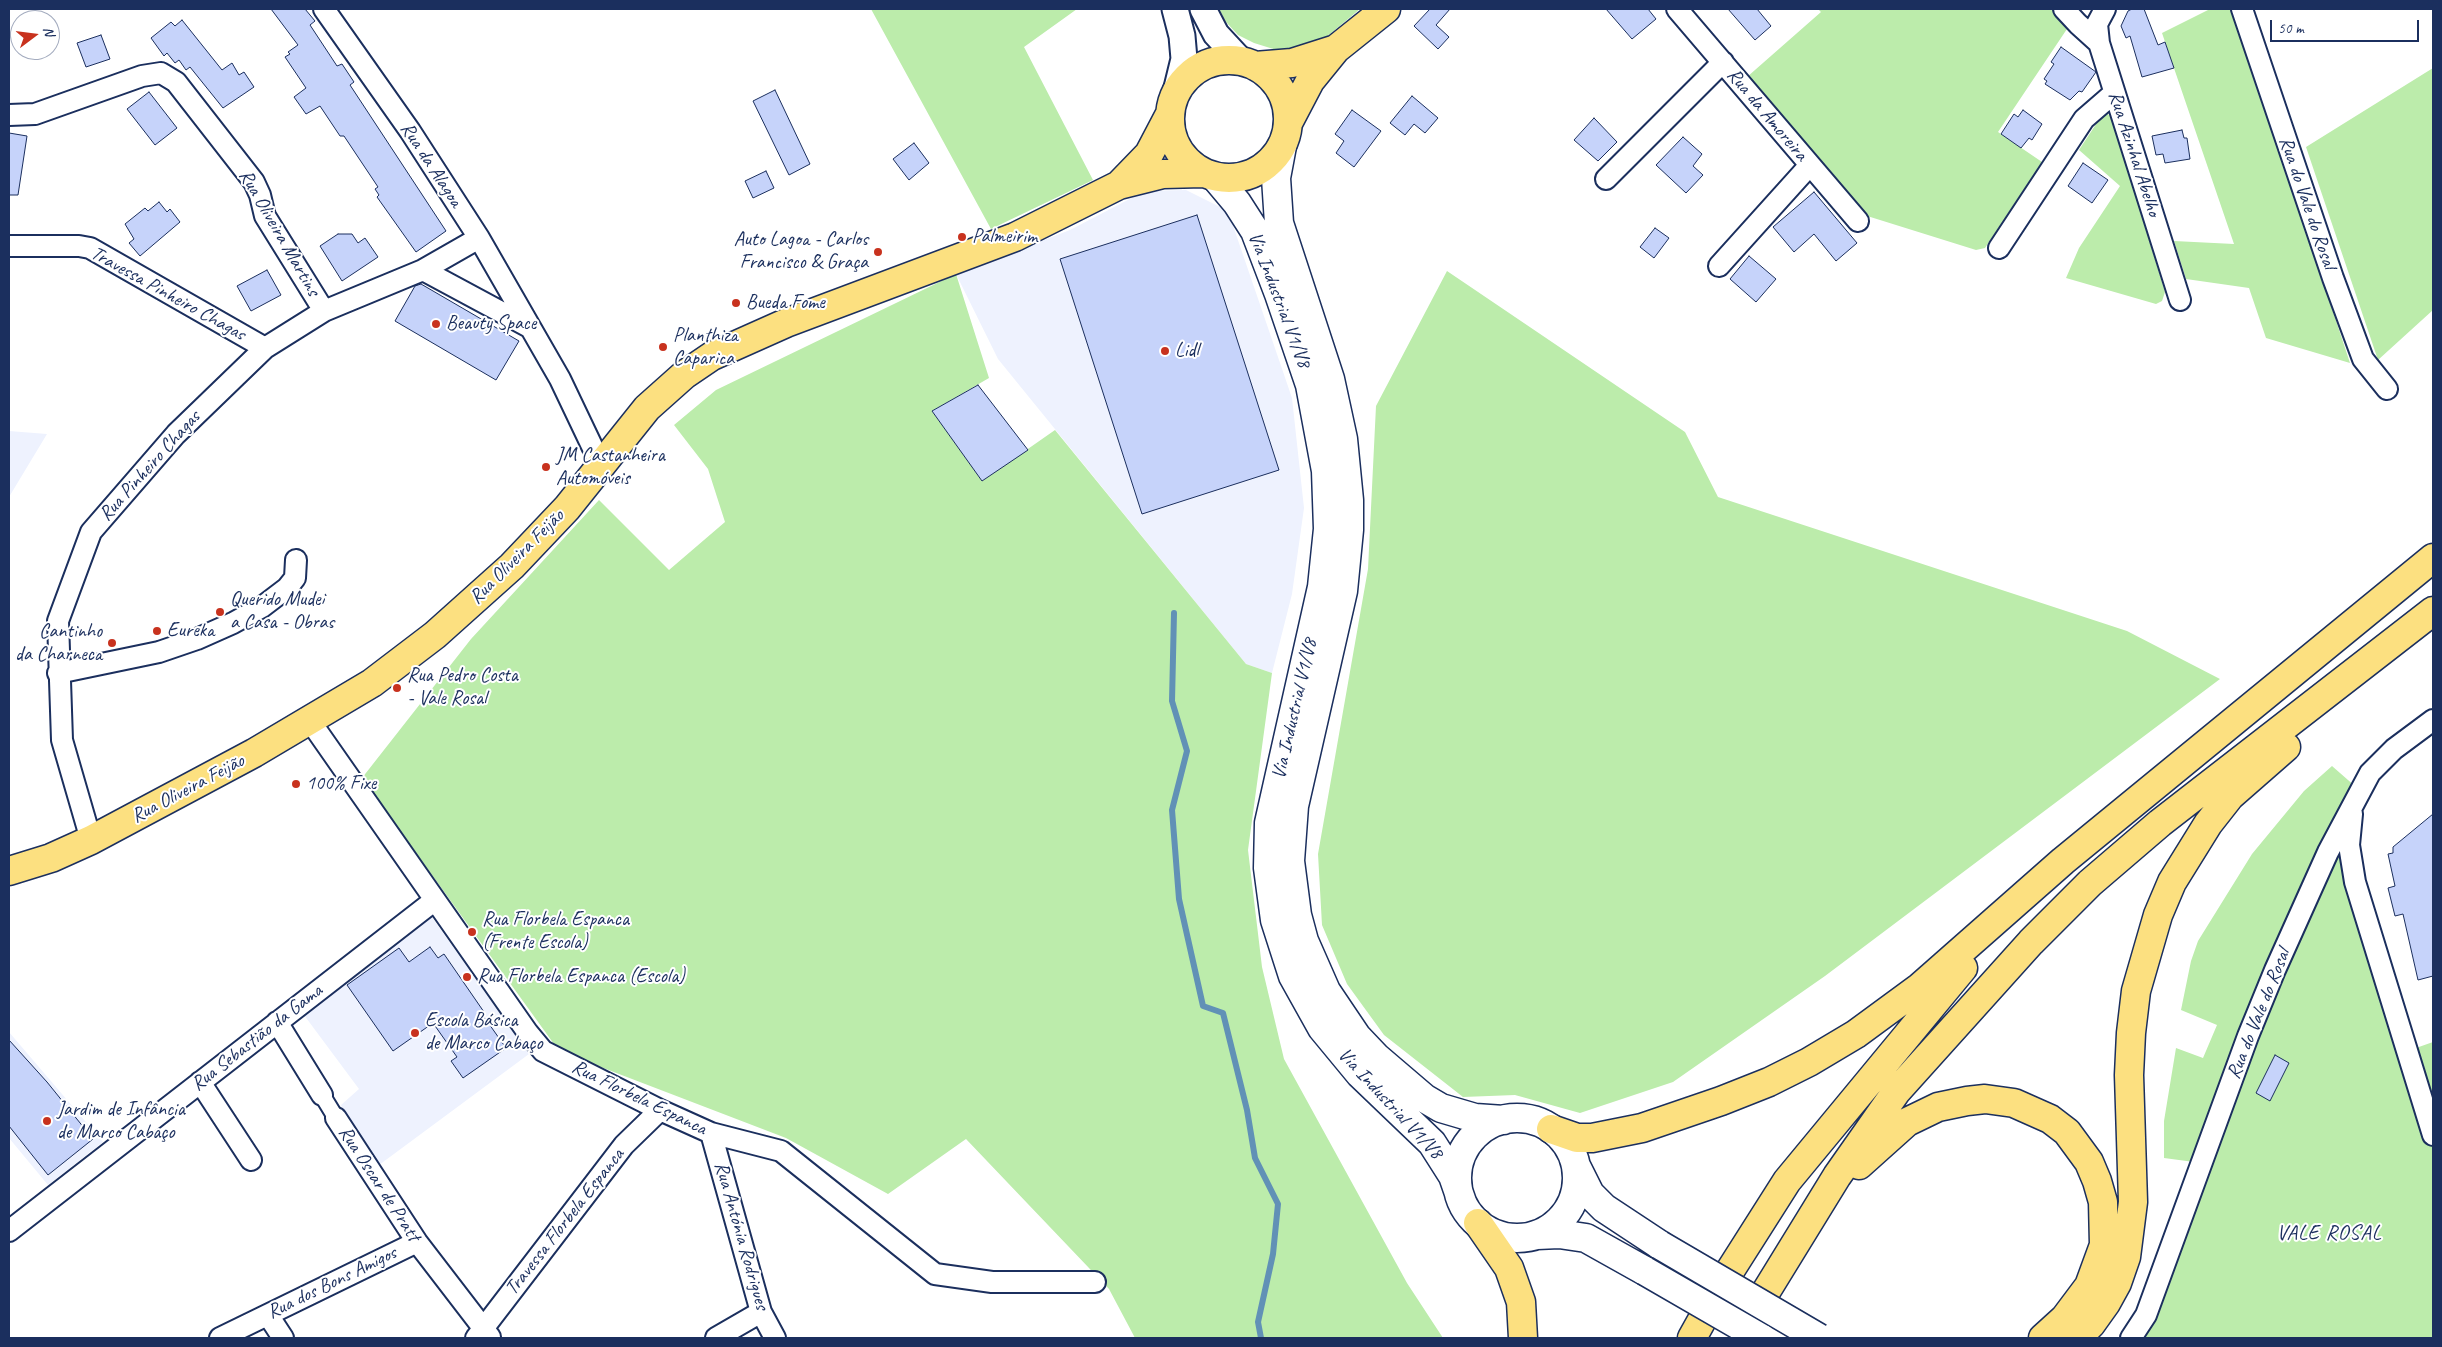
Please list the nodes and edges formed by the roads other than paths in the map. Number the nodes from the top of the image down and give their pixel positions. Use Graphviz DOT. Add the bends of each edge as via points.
graph roads {
  1 [pos="324,9"];
  2 [pos="1175,9"];
  3 [pos="1203,9"];
  4 [pos="1386,9"];
  5 [pos="1677,9"];
  6 [pos="2105,9"];
  7 [pos="2242,9"];
  8 [pos="2066,10"];
  9 [pos="2099,43"];
  10 [pos="1336,48"];
  11 [pos="1723,62"];
  12 [pos="1249,64"];
  13 [pos="2114,93"];
  14 [pos="1172,105"];
  15 [pos="9,115"];
  16 [pos="1285,135"];
  17 [pos="1810,165"];
  18 [pos="1210,175"];
  19 [pos="1606,179"];
  20 [pos="1119,185"];
  21 [pos="1858,221"];
  22 [pos="480,238"];
  23 [pos="9,246"];
  24 [pos="1999,248"];
  25 [pos="1720,266"];
  26 [pos="423,270"];
  27 [pos="2180,300"];
  28 [pos="324,311"];
  29 [pos="529,327"];
  30 [pos="265,348"];
  31 [pos="2387,389"];
  32 [pos="602,465"];
  33 [pos="2433,558"];
  34 [pos="296,560"];
  35 [pos="2433,612"];
  36 [pos="58,673"];
  37 [pos="2433,720"];
  38 [pos="310,721"];
  39 [pos="2354,805"];
  40 [pos="91,840"];
  41 [pos="2063,861"];
  42 [pos="9,871"];
  43 [pos="435,900"];
  44 [pos="277,1022"];
  45 [pos="200,1082"];
  46 [pos="322,1095"];
  47 [pos="660,1110"];
  48 [pos="336,1118"];
  49 [pos="1504,1120"];
  50 [pos="1551,1129"];
  51 [pos="711,1133"];
  52 [pos="2433,1135"];
  53 [pos="251,1160"];
  54 [pos="1575,1163"];
  55 [pos="1462,1202"];
  56 [pos="1478,1223"];
  57 [pos="9,1231"];
  58 [pos="1801,1232"];
  59 [pos="1537,1235"];
  60 [pos="417,1242"];
  61 [pos="1094,1282"];
  62 [pos="761,1312"];
  63 [pos="268,1315"];
  64 [pos="483,1335"];
  65 [pos="220,1338"];
  66 [pos="283,1338"];
  67 [pos="716,1338"];
  68 [pos="775,1338"];
  69 [pos="1523,1338"];
  70 [pos="1692,1338"];
  71 [pos="1738,1338"];
  72 [pos="1761,1338"];
  73 [pos="1819,1338"];
  74 [pos="2043,1338"];
  75 [pos="2078,1338"];
  76 [pos="2131,1338"];
  1 -- 22 [label="street, Rua da Alagoa"];
  2 -- 14 [label="street" via="1184,59"];
  3 -- 12 [label="street" via="1216,34"];
  4 -- 10 [label="main road"];
  5 -- 11 [label="street, Rua da Amoreira"];
  6 -- 9 [label="street, Rua Azinhal Abelho" via="2097,24"];
  7 -- 31 [label="street, Rua do Vale do Rosal" via="2363,359"];
  8 -- 9 [label="street"];
  9 -- 13 [label="street, Rua Azinhal Abelho"];
  10 -- 12 [label="main road" via="1292,64"];
  10 -- 16 [label="main road" via="1310,81"];
  11 -- 17 [label="street, Rua da Amoreira"];
  11 -- 19 [label="street"];
  12 -- 14 [label="main road" via="1222,61 1202,67 1186,79"];
  12 -- 16 [label="main road" via="1269,76 1280,90 1287,106"];
  13 -- 24 [label="street" via="2084,119"];
  13 -- 27 [label="street, Rua Azinhal Abelho"];
  14 -- 18 [label="main road" via="1173,138 1184,158"];
  14 -- 20 [label="main road, Rua Oliveira Feijão" via="1149,154"];
  15 -- 28 [label="street, Rua Oliveira Martins" via="35,114 142,76 161,73 176,82 254,182 265,216"];
  16 -- 18 [label="main road" via="1266,166 1242,178"];
  16 -- 49 [label="main road, Via Industrial V1/V8" via="1276,178 1279,223 1330,379 1343,439 1349,500 1343,591 1294,806 1290,861 1297,915 1304,941 1326,991 1357,1037 1376,1057 1424,1098 1441,1108 1475,1118"];
  17 -- 21 [label="street, Rua da Amoreira"];
  17 -- 25 [label="street"];
  18 -- 20 [label="main road, Rua Oliveira Feijão" via="1163,174"];
  18 -- 55 [label="main road, Via Industrial V1/V8" via="1237,203 1255,231 1310,385 1326,471 1328,529 1322,587 1269,824 1268,868 1274,920 1293,976 1322,1028 1360,1074 1432,1143 1453,1176"];
  20 -- 32 [label="main road, Rua Oliveira Feijão" via="1015,237 786,324 712,356 667,388"];
  22 -- 26 [label="street, Rua Pinheiro Chagas"];
  22 -- 29 [label="street, Rua da Alagoa"];
  23 -- 30 [label="street, Travessa Pinheiro Chagas" via="90,248"];
  26 -- 28 [label="street, Rua Pinheiro Chagas"];
  26 -- 29 [label="street"];
  28 -- 30 [label="street, Rua Pinheiro Chagas"];
  29 -- 32 [label="street, Rua da Alagoa" via="560,379"];
  30 -- 36 [label="street, Rua Pinheiro Chagas" via="176,434 91,532 58,621"];
  32 -- 38 [label="main road, Rua Oliveira Feijão" via="538,541 460,613 372,683"];
  33 -- 41 [label="main road"];
  34 -- 36 [label="street" via="295,578 287,588 234,623 159,652"];
  35 -- 58 [label="main road" via="2160,823 2083,890 1975,1001 1896,1092"];
  35 -- 75 [label="main road" via="2230,796 2208,824 2172,882 2151,934 2136,991 2129,1076 2132,1202 2126,1257 2106,1303"];
  36 -- 40 [label="street, Rua Pinheiro Chagas" via="62,740"];
  37 -- 39 [label="street, Rua do Vale do Rosal" via="2382,760 2370,773"];
  38 -- 40 [label="main road, Rua Oliveira Feijão"];
  38 -- 43 [label="street, Rua Florbela Espanca"];
  39 -- 52 [label="street" via="2349,845 2356,882"];
  39 -- 76 [label="street, Rua do Vale do Rosal" via="2328,852 2275,970 2146,1315"];
  40 -- 42 [label="main road, Rua Oliveira Feijão" via="52,858"];
  41 -- 50 [label="main road" via="1898,1005 1809,1062 1721,1101 1642,1128 1592,1138 1577,1138"];
  41 -- 70 [label="main road" via="1964,967 1786,1182"];
  43 -- 44 [label="street, Rua Sebastião da Gama"];
  43 -- 47 [label="street, Rua Florbela Espanca" via="544,1051"];
  44 -- 45 [label="street, Rua Sebastião da Gama"];
  44 -- 46 [label="street, Rua Oscar de Pratt"];
  45 -- 53 [label="street"];
  45 -- 57 [label="street, Rua Sebastião da Gama"];
  46 -- 48 [label="street, Rua Oscar de Pratt"];
  47 -- 51 [label="street, Rua Florbela Espanca"];
  47 -- 64 [label="street, Travessa Florbela Espanca" via="624,1146"];
  48 -- 60 [label="street, Rua Oscar de Pratt"];
  49 -- 50 [label="main road" via="1528,1119"];
  49 -- 55 [label="main road" via="1490,1125 1468,1144 1458,1172"];
  50 -- 54 [label="main road" via="1570,1150"];
  51 -- 61 [label="street, Rua Florbela Espanca" via="781,1151 935,1274 992,1282"];
  51 -- 62 [label="street, Rua Antónia Rodrigues"];
  54 -- 59 [label="main road" via="1573,1201 1558,1222"];
  54 -- 73 [label="main road, bridge" via="1590,1194 1604,1208 1660,1245"];
  55 -- 56 [label="main road"];
  56 -- 59 [label="main road" via="1500,1236"];
  56 -- 69 [label="main road" via="1509,1268 1521,1302"];
  58 -- 71 [label="main road"];
  58 -- 74 [label="main road" via="1873,1151 1907,1122 1922,1114 1954,1103 1985,1099 2014,1103 2033,1110 2066,1132 2089,1162 2097,1181 2105,1223 2104,1245 2089,1286"];
  59 -- 72 [label="main road, bridge" via="1586,1238"];
  60 -- 63 [label="street, Rua dos Bons Amigos"];
  60 -- 64 [label="street, Rua Oscar de Pratt"];
  62 -- 67 [label="street"];
  62 -- 68 [label="street, Rua Antónia Rodrigues"];
  63 -- 65 [label="street, Rua dos Bons Amigos"];
  63 -- 66 [label="street"];
}
